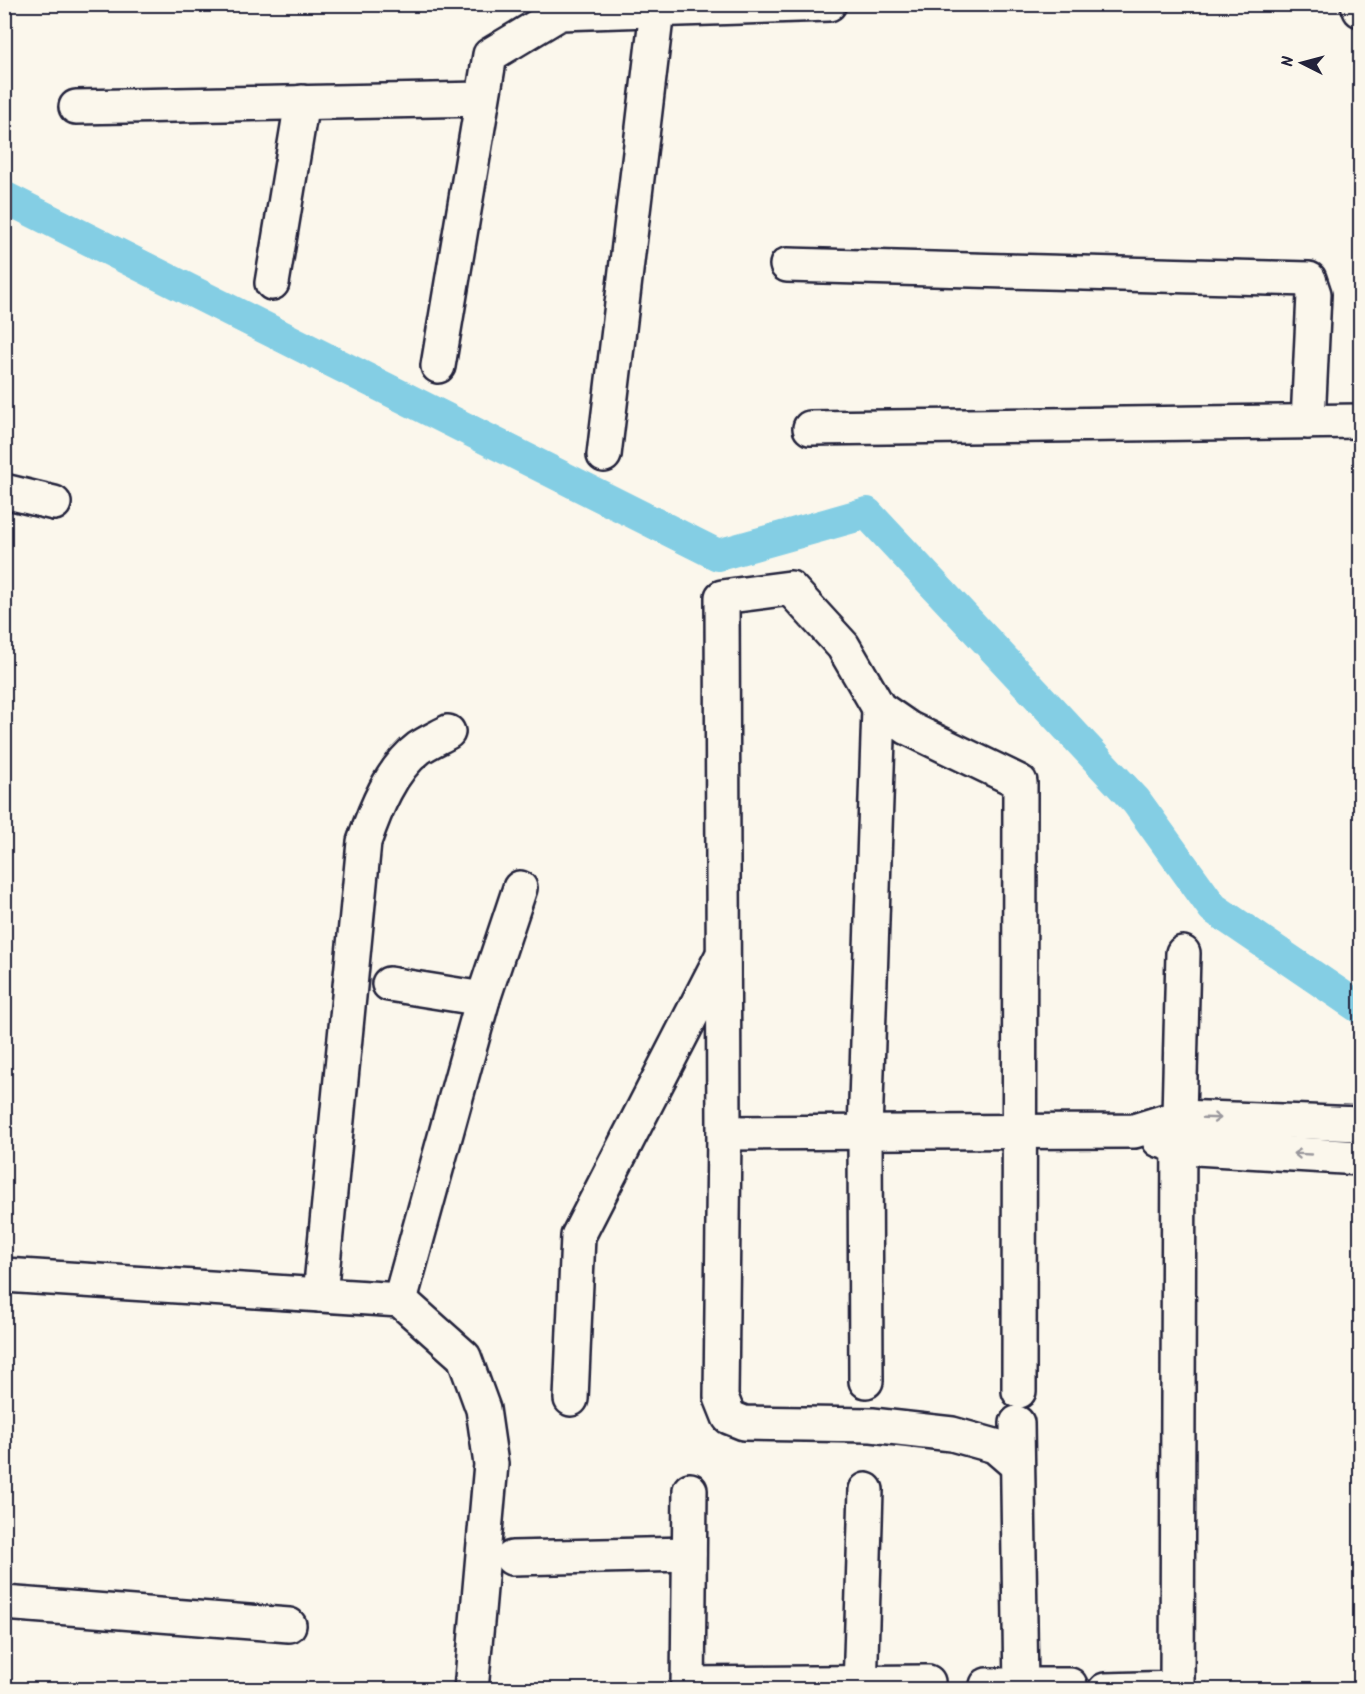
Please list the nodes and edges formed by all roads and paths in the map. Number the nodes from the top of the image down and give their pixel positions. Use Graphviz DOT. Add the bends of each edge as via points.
graph roads {
  1 [pos="829,4"];
  2 [pos="1358,4"];
  3 [pos="559,9"];
  4 [pos="657,10"];
  5 [pos="1360,10"];
  6 [pos="482,99"];
  7 [pos="302,102"];
  8 [pos="76,107"];
  9 [pos="788,265"];
  10 [pos="272,283"];
  11 [pos="438,366"];
  12 [pos="1360,421"];
  13 [pos="1308,422"];
  14 [pos="810,428"];
  15 [pos="604,455"];
  16 [pos="4,491"];
  17 [pos="54,503"];
  18 [pos="879,708"];
  19 [pos="448,732"];
  20 [pos="520,888"];
  21 [pos="1183,953"];
  22 [pos="723,955"];
  23 [pos="389,984"];
  24 [pos="483,999"];
  25 [pos="1360,1124"];
  26 [pos="865,1132"];
  27 [pos="1179,1132"];
  28 [pos="724,1133"];
  29 [pos="1020,1133"];
  30 [pos="1360,1158"];
  31 [pos="4,1275"];
  32 [pos="320,1295"];
  33 [pos="400,1300"];
  34 [pos="866,1381"];
  35 [pos="572,1399"];
  36 [pos="1017,1465"];
  37 [pos="690,1490"];
  38 [pos="866,1490"];
  39 [pos="690,1554"];
  40 [pos="512,1558"];
  41 [pos="4,1603"];
  42 [pos="289,1625"];
  43 [pos="928,1682"];
  44 [pos="860,1685"];
  45 [pos="987,1685"];
  46 [pos="1070,1685"];
  47 [pos="688,1687"];
  48 [pos="1021,1688"];
  49 [pos="471,1689"];
  50 [pos="1106,1689"];
  1 -- 4 [label="street"];
  2 -- 5 [label="street"];
  3 -- 4 [label="street"];
  3 -- 6 [label="street" via="490,55"];
  4 -- 15 [label="street"];
  6 -- 7 [label="street"];
  6 -- 11 [label="street"];
  7 -- 8 [label="street"];
  7 -- 10 [label="street"];
  9 -- 13 [label="street" via="1309,279 1314,294"];
  12 -- 13 [label="street"];
  13 -- 14 [label="street"];
  16 -- 17 [label="street"];
  18 -- 22 [label="street" via="843,646 790,588 722,597"];
  18 -- 26 [label="street"];
  18 -- 29 [label="street" via="908,728 1020,782"];
  19 -- 32 [label="street" via="417,749 390,781 375,808 364,842"];
  20 -- 24 [label="street"];
  21 -- 27 [label="street"];
  22 -- 28 [label="street"];
  22 -- 35 [label="street" via="578,1236"];
  23 -- 24 [label="street"];
  24 -- 33 [label="street"];
  27 -- 25 [label="street, one-way"];
  26 -- 28 [label="street"];
  26 -- 29 [label="street"];
  26 -- 34 [label="street"];
  27 -- 29 [label="street"];
  30 -- 27 [label="street, one-way"];
  27 -- 50 [label="street" via="1177,1688"];
  28 -- 36 [label="street" via="721,1397 729,1417 744,1423 872,1425 952,1434 995,1446"];
  29 -- 36 [label="street"];
  31 -- 32 [label="street"];
  32 -- 33 [label="street"];
  33 -- 49 [label="street" via="464,1357 483,1409 490,1464"];
  36 -- 48 [label="street"];
  37 -- 39 [label="street"];
  38 -- 44 [label="street"];
  39 -- 40 [label="street"];
  39 -- 47 [label="street"];
  41 -- 42 [label="street"];
  43 -- 44 [label="street"];
  44 -- 47 [label="street"];
  45 -- 48 [label="street"];
  46 -- 48 [label="street"];
}
